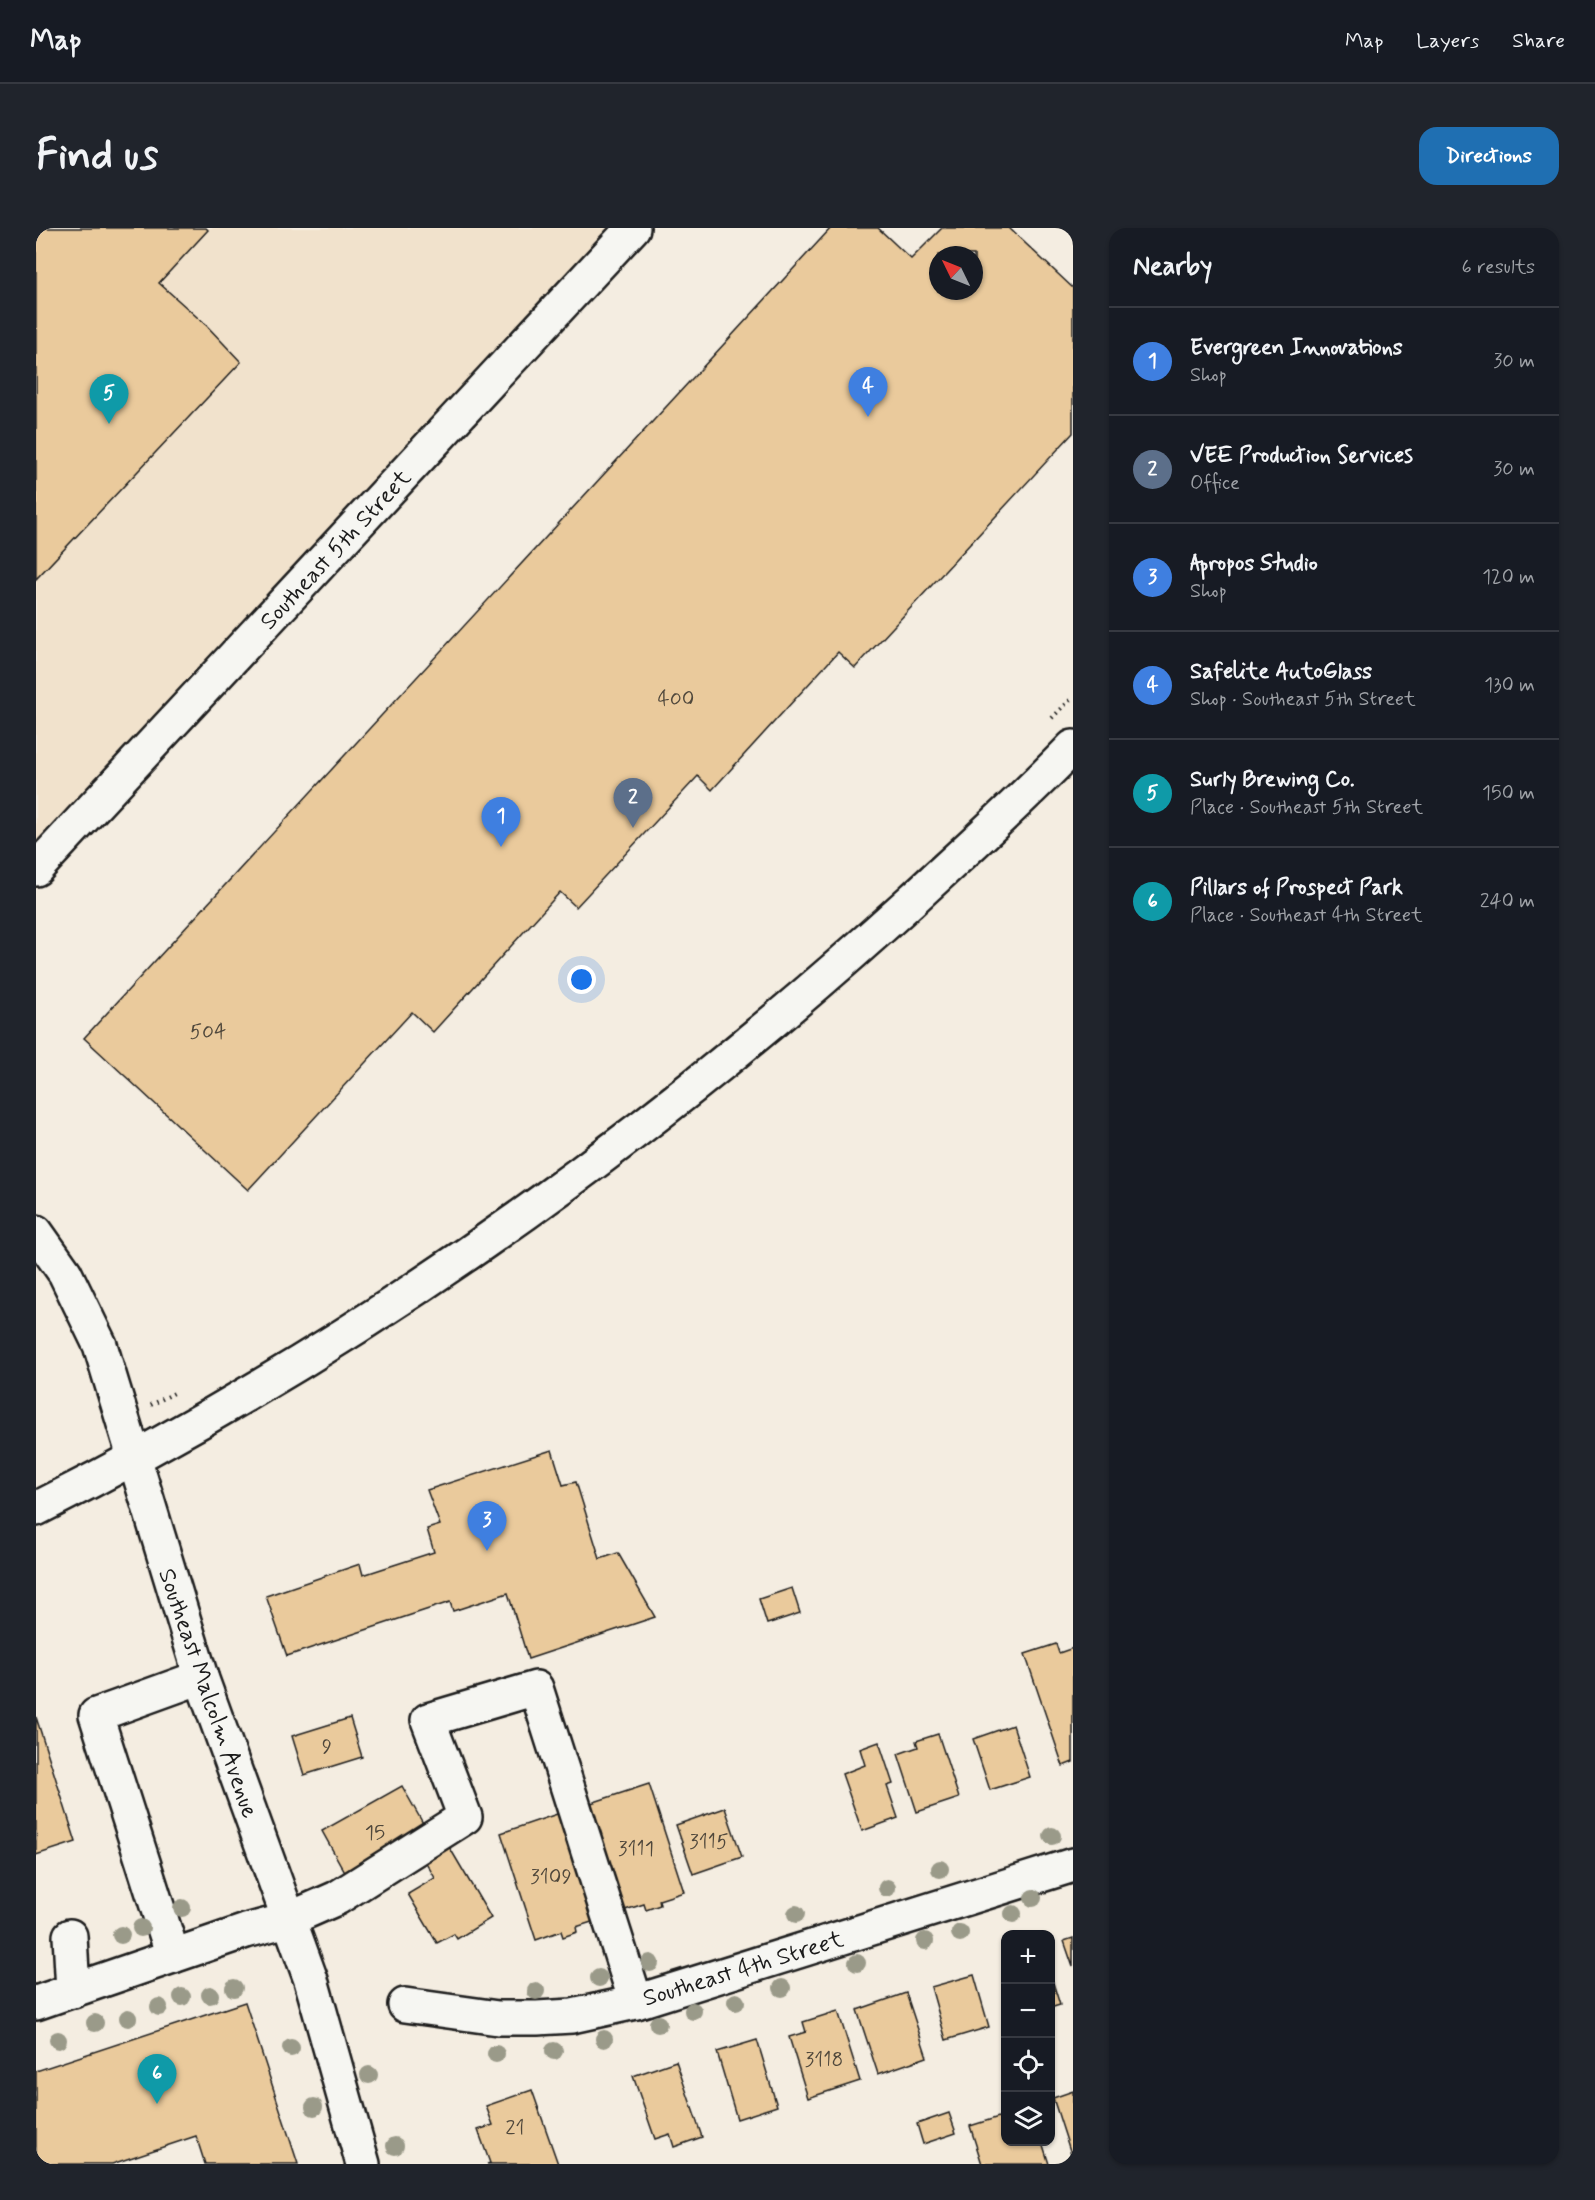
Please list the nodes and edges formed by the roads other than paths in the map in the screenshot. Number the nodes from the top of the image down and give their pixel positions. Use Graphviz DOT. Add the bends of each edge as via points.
graph roads {
  1 [pos="633,228"];
  2 [pos="1073,747"];
  3 [pos="36,869"];
  4 [pos="36,1232"];
  5 [pos="133,1458"];
  6 [pos="36,1509"];
  7 [pos="201,1677"];
  8 [pos="1073,1865"];
  9 [pos="287,1920"];
  10 [pos="70,1936"];
  11 [pos="173,1956"];
  12 [pos="73,1991"];
  13 [pos="636,2002"];
  14 [pos="36,2003"];
  15 [pos="405,2005"];
  16 [pos="363,2164"];
  1 -- 3 [label="street, Southeast 5th Street"];
  2 -- 5 [label="street" via="847,959 579,1174 399,1298"];
  4 -- 5 [label="street, Southeast Malcolm Avenue" via="65,1273 100,1345"];
  5 -- 6 [label="street"];
  5 -- 7 [label="street, Southeast Malcolm Avenue"];
  7 -- 9 [label="street, Southeast Malcolm Avenue"];
  7 -- 11 [label="street" via="96,1714"];
  8 -- 13 [label="street, Southeast 4th Street"];
  9 -- 11 [label="street"];
  9 -- 13 [label="street" via="337,1898 465,1817 428,1720 536,1688"];
  9 -- 16 [label="street, Southeast Malcolm Avenue" via="311,1980"];
  10 -- 12 [label="street"];
  11 -- 12 [label="street"];
  12 -- 14 [label="street"];
  13 -- 15 [label="street, Southeast 4th Street" via="572,2016 537,2018 498,2018"];
}
